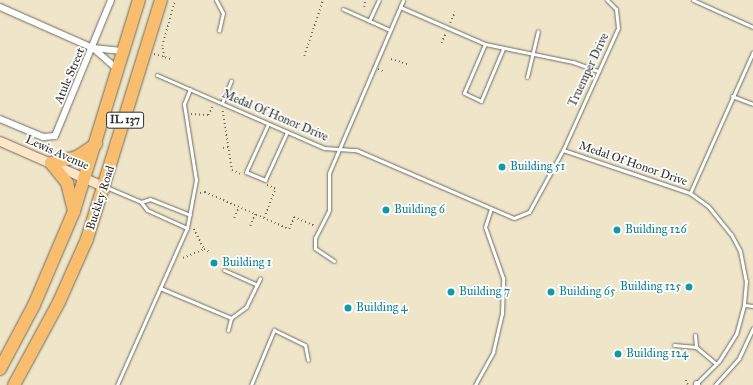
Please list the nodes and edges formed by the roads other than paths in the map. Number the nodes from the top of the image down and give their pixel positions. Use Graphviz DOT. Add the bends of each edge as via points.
graph roads {
  1 [pos="111,0"];
  2 [pos="139,0"];
  3 [pos="161,0"];
  4 [pos="216,0"];
  5 [pos="379,0"];
  6 [pos="402,0"];
  7 [pos="607,0"];
  8 [pos="693,0"];
  9 [pos="0,7"];
  10 [pos="400,7"];
  11 [pos="343,9"];
  12 [pos="369,21"];
  13 [pos="753,27"];
  14 [pos="219,30"];
  15 [pos="390,30"];
  16 [pos="538,31"];
  17 [pos="485,44"];
  18 [pos="93,48"];
  19 [pos="503,49"];
  20 [pos="124,51"];
  21 [pos="753,52"];
  22 [pos="532,55"];
  23 [pos="118,70"];
  24 [pos="598,71"];
  25 [pos="157,75"];
  26 [pos="527,76"];
  27 [pos="232,81"];
  28 [pos="190,89"];
  29 [pos="732,96"];
  30 [pos="222,103"];
  31 [pos="753,104"];
  32 [pos="0,119"];
  33 [pos="268,124"];
  34 [pos="287,132"];
  35 [pos="0,141"];
  36 [pos="96,144"];
  37 [pos="338,150"];
  38 [pos="563,150"];
  39 [pos="51,163"];
  40 [pos="86,178"];
  41 [pos="105,187"];
  42 [pos="690,193"];
  43 [pos="141,202"];
  44 [pos="491,209"];
  45 [pos="74,211"];
  46 [pos="190,215"];
  47 [pos="187,228"];
  48 [pos="334,261"];
  49 [pos="224,270"];
  50 [pos="260,278"];
  51 [pos="257,284"];
  52 [pos="160,288"];
  53 [pos="744,305"];
  54 [pos="753,306"];
  55 [pos="231,318"];
  56 [pos="24,326"];
  57 [pos="753,328"];
  58 [pos="228,330"];
  59 [pos="42,335"];
  60 [pos="695,336"];
  61 [pos="674,345"];
  62 [pos="696,347"];
  63 [pos="308,360"];
  64 [pos="716,364"];
  65 [pos="0,369"];
  66 [pos="14,385"];
  67 [pos="117,385"];
  68 [pos="251,385"];
  69 [pos="475,385"];
  70 [pos="696,385"];
  71 [pos="715,385"];
  1 -- 18 [label="street, Atule Street"];
  2 -- 20 [label="highway, Buckley Road / IL 137"];
  3 -- 41 [label="highway, Buckley Road / IL 137"];
  4 -- 14 [label="lane" via="222,13"];
  5 -- 12 [label="lane"];
  6 -- 10 [label="lane"];
  7 -- 24 [label="lane, Truemper Drive" via="616,9 618,28"];
  8 -- 13 [label="lane"];
  9 -- 18 [label="street"];
  10 -- 15 [label="lane"];
  10 -- 17 [label="lane"];
  11 -- 12 [label="lane"];
  12 -- 15 [label="lane"];
  15 -- 37 [label="lane"];
  16 -- 22 [label="lane"];
  17 -- 19 [label="lane"];
  17 -- 19 [label="lane" via="464,93 481,101"];
  18 -- 20 [label="street"];
  18 -- 23 [label="street"];
  18 -- 32 [label="street, Atule Street" via="58,131 51,137"];
  19 -- 22 [label="lane"];
  20 -- 23 [label="highway, Buckley Road / IL 137"];
  21 -- 29 [label="lane"];
  22 -- 24 [label="lane"];
  22 -- 26 [label="lane"];
  23 -- 36 [label="highway, Buckley Road / IL 137"];
  24 -- 38 [label="lane, Truemper Drive"];
  25 -- 28 [label="lane, Medal Of Honor Drive"];
  27 -- 30 [label="lane"];
  28 -- 30 [label="lane, Medal Of Honor Drive"];
  28 -- 46 [label="lane" via="184,104 195,169"];
  29 -- 31 [label="lane"];
  29 -- 42 [label="lane"];
  30 -- 33 [label="lane, Medal Of Honor Drive"];
  33 -- 34 [label="lane, Medal Of Honor Drive"];
  33 -- 34 [label="lane" via="246,172 265,180"];
  34 -- 37 [label="lane, Medal Of Honor Drive" via="324,148"];
  35 -- 39 [label="main road, Lewis Avenue"];
  36 -- 39 [label="highway" via="77,157"];
  36 -- 40 [label="highway, Buckley Road / IL 137"];
  37 -- 44 [label="lane, Medal Of Honor Drive" via="356,150"];
  37 -- 48 [label="lane" via="330,173 329,210 315,243 318,252"];
  38 -- 42 [label="lane, Medal Of Honor Drive"];
  38 -- 44 [label="lane, Medal Of Honor Drive" via="524,216 514,218"];
  39 -- 40 [label="main road, Lewis Avenue"];
  39 -- 45 [label="highway" via="67,183"];
  40 -- 41 [label="main road, Lewis Avenue"];
  40 -- 45 [label="highway, Buckley Road / IL 137"];
  41 -- 43 [label="lane"];
  41 -- 59 [label="highway, Buckley Road / IL 137" via="73,272"];
  42 -- 53 [label="lane, Medal Of Honor Drive" via="719,217 736,242 744,270"];
  43 -- 46 [label="lane" via="150,199"];
  43 -- 47 [label="lane" via="147,210"];
  44 -- 69 [label="lane" via="485,227 503,278 502,314 493,352"];
  45 -- 56 [label="highway, Buckley Road / IL 137"];
  46 -- 47 [label="lane"];
  47 -- 52 [label="lane"];
  49 -- 51 [label="lane"];
  50 -- 51 [label="lane"];
  51 -- 55 [label="lane" via="246,307"];
  52 -- 55 [label="lane"];
  52 -- 67 [label="lane"];
  53 -- 54 [label="lane"];
  53 -- 64 [label="lane, Medal Of Honor Drive" via="736,334"];
  55 -- 58 [label="lane"];
  56 -- 59 [label="highway"];
  56 -- 65 [label="highway, Buckley Road / IL 137"];
  57 -- 71 [label="lane" via="739,358"];
  59 -- 66 [label="highway, Buckley Road / IL 137"];
  60 -- 62 [label="lane"];
  61 -- 62 [label="lane"];
  62 -- 64 [label="lane"];
  63 -- 68 [label="lane" via="305,345 274,330"];
  64 -- 70 [label="lane, Medal Of Honor Drive"];
}
